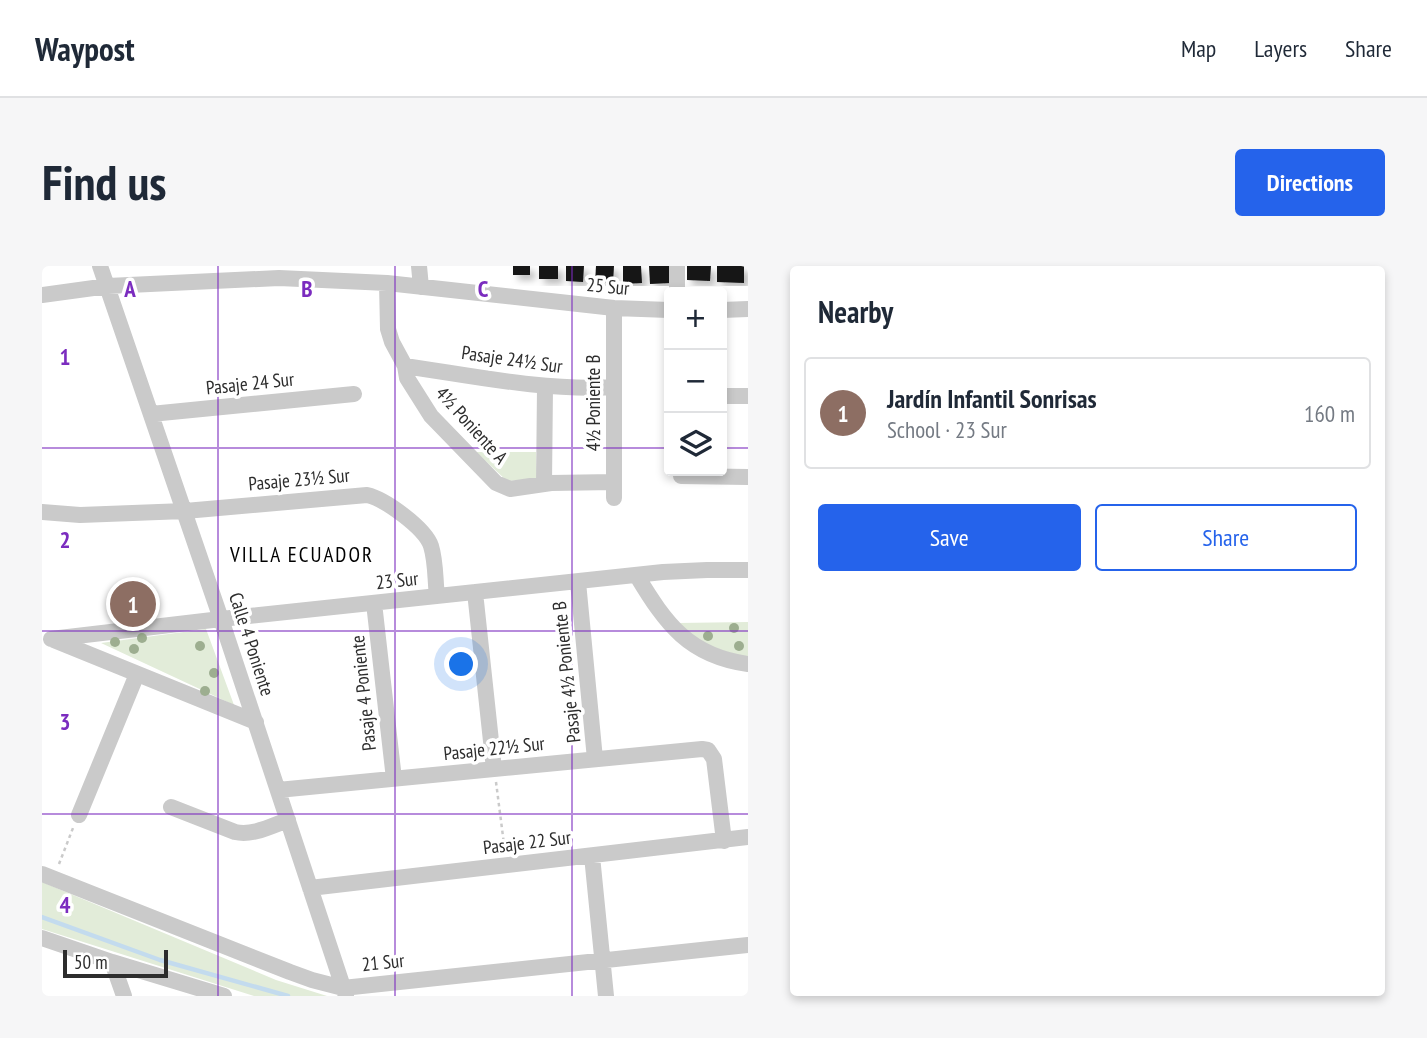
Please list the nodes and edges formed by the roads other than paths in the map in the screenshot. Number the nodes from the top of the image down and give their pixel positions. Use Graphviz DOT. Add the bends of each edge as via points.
graph roads {
  1 [pos="100,266"];
  2 [pos="419,266"];
  3 [pos="677,266"];
  4 [pos="279,272"];
  5 [pos="345,273"];
  6 [pos="387,284"];
  7 [pos="108,286"];
  8 [pos="421,287"];
  9 [pos="677,287"];
  10 [pos="42,295"];
  11 [pos="614,308"];
  12 [pos="748,309"];
  13 [pos="664,310"];
  14 [pos="727,310"];
  15 [pos="405,366"];
  16 [pos="545,387"];
  17 [pos="614,387"];
  18 [pos="354,394"];
  19 [pos="748,396"];
  20 [pos="727,397"];
  21 [pos="151,414"];
  22 [pos="681,476"];
  23 [pos="748,477"];
  24 [pos="544,484"];
  25 [pos="614,490"];
  26 [pos="185,511"];
  27 [pos="42,512"];
  28 [pos="748,570"];
  29 [pos="637,576"];
  30 [pos="578,582"];
  31 [pos="475,592"];
  32 [pos="437,596"];
  33 [pos="374,603"];
  34 [pos="222,619"];
  35 [pos="47,637"];
  36 [pos="748,664"];
  37 [pos="137,674"];
  38 [pos="256,722"];
  39 [pos="595,759"];
  40 [pos="494,769"];
  41 [pos="394,779"];
  42 [pos="278,790"];
  43 [pos="172,807"];
  44 [pos="79,815"];
  45 [pos="288,820"];
  46 [pos="748,837"];
  47 [pos="724,841"];
  48 [pos="592,856"];
  49 [pos="47,876"];
  50 [pos="310,888"];
  51 [pos="42,938"];
  52 [pos="748,945"];
  53 [pos="602,960"];
  54 [pos="113,962"];
  55 [pos="345,992"];
  56 [pos="124,996"];
  57 [pos="224,996"];
  58 [pos="606,996"];
  1 -- 7 [label="street, Calle 4 Poniente"];
  2 -- 8 [label="street"];
  3 -- 9 [label="street"];
  4 -- 5 [label="street, 25 Sur"];
  4 -- 7 [label="street, 25 Sur"];
  5 -- 6 [label="street, 25 Sur"];
  6 -- 8 [label="street, 25 Sur"];
  6 -- 15 [label="street, 4½ Poniente A" via="389,336"];
  7 -- 10 [label="street, 25 Sur"];
  7 -- 21 [label="street, Calle 4 Poniente"];
  8 -- 11 [label="street, 25 Sur"];
  11 -- 13 [label="street, 25 Sur"];
  11 -- 17 [label="street, 4½ Poniente B"];
  12 -- 14 [label="street"];
  15 -- 16 [label="street, Pasaje 24½ Sur"];
  15 -- 24 [label="street, 4½ Poniente A" via="407,378 431,416 496,483 510,489"];
  16 -- 17 [label="street, Pasaje 24½ Sur"];
  16 -- 24 [label="street"];
  17 -- 25 [label="street, 4½ Poniente B"];
  18 -- 21 [label="street, Pasaje 24 Sur"];
  19 -- 20 [label="street"];
  21 -- 26 [label="street, Calle 4 Poniente"];
  22 -- 23 [label="street"];
  24 -- 25 [label="street, 4½ Poniente A"];
  26 -- 27 [label="street, Pasaje 23½ Sur"];
  26 -- 32 [label="street, Pasaje 23½ Sur" via="359,494 375,497 388,503 428,540"];
  26 -- 34 [label="street, Calle 4 Poniente"];
  28 -- 29 [label="street, 23 Sur"];
  29 -- 30 [label="street, 23 Sur"];
  29 -- 36 [label="street" via="668,621 697,648 728,662"];
  30 -- 31 [label="street, 23 Sur"];
  30 -- 39 [label="street, Pasaje 4½ Poniente B"];
  31 -- 32 [label="street, 23 Sur"];
  31 -- 40 [label="street"];
  32 -- 33 [label="street, 23 Sur"];
  33 -- 34 [label="street, 23 Sur"];
  33 -- 41 [label="street, Pasaje 4 Poniente"];
  34 -- 35 [label="street, 23 Sur"];
  34 -- 38 [label="street, Calle 4 Poniente"];
  35 -- 37 [label="street, 23 Sur"];
  37 -- 38 [label="street, 23 Sur"];
  37 -- 44 [label="street"];
  38 -- 42 [label="street, Calle 4 Poniente"];
  39 -- 40 [label="street, Pasaje 22½ Sur"];
  39 -- 47 [label="street, Pasaje 22½ Sur" via="708,750 715,765"];
  40 -- 41 [label="street, Pasaje 22½ Sur"];
  41 -- 42 [label="street, Pasaje 22½ Sur"];
  42 -- 45 [label="street, Calle 4 Poniente"];
  43 -- 45 [label="street" via="239,833"];
  45 -- 50 [label="street, Calle 4 Poniente"];
  46 -- 47 [label="street, Pasaje 22 Sur"];
  47 -- 48 [label="street, Pasaje 22 Sur"];
  48 -- 50 [label="street, Pasaje 22 Sur"];
  48 -- 53 [label="street"];
  49 -- 55 [label="street, 21 Sur"];
  50 -- 55 [label="street, Calle 4 Poniente"];
  51 -- 54 [label="street"];
  52 -- 53 [label="street, 21 Sur"];
  53 -- 55 [label="street, 21 Sur"];
  53 -- 58 [label="street"];
  54 -- 56 [label="street"];
  54 -- 57 [label="street"];
}
